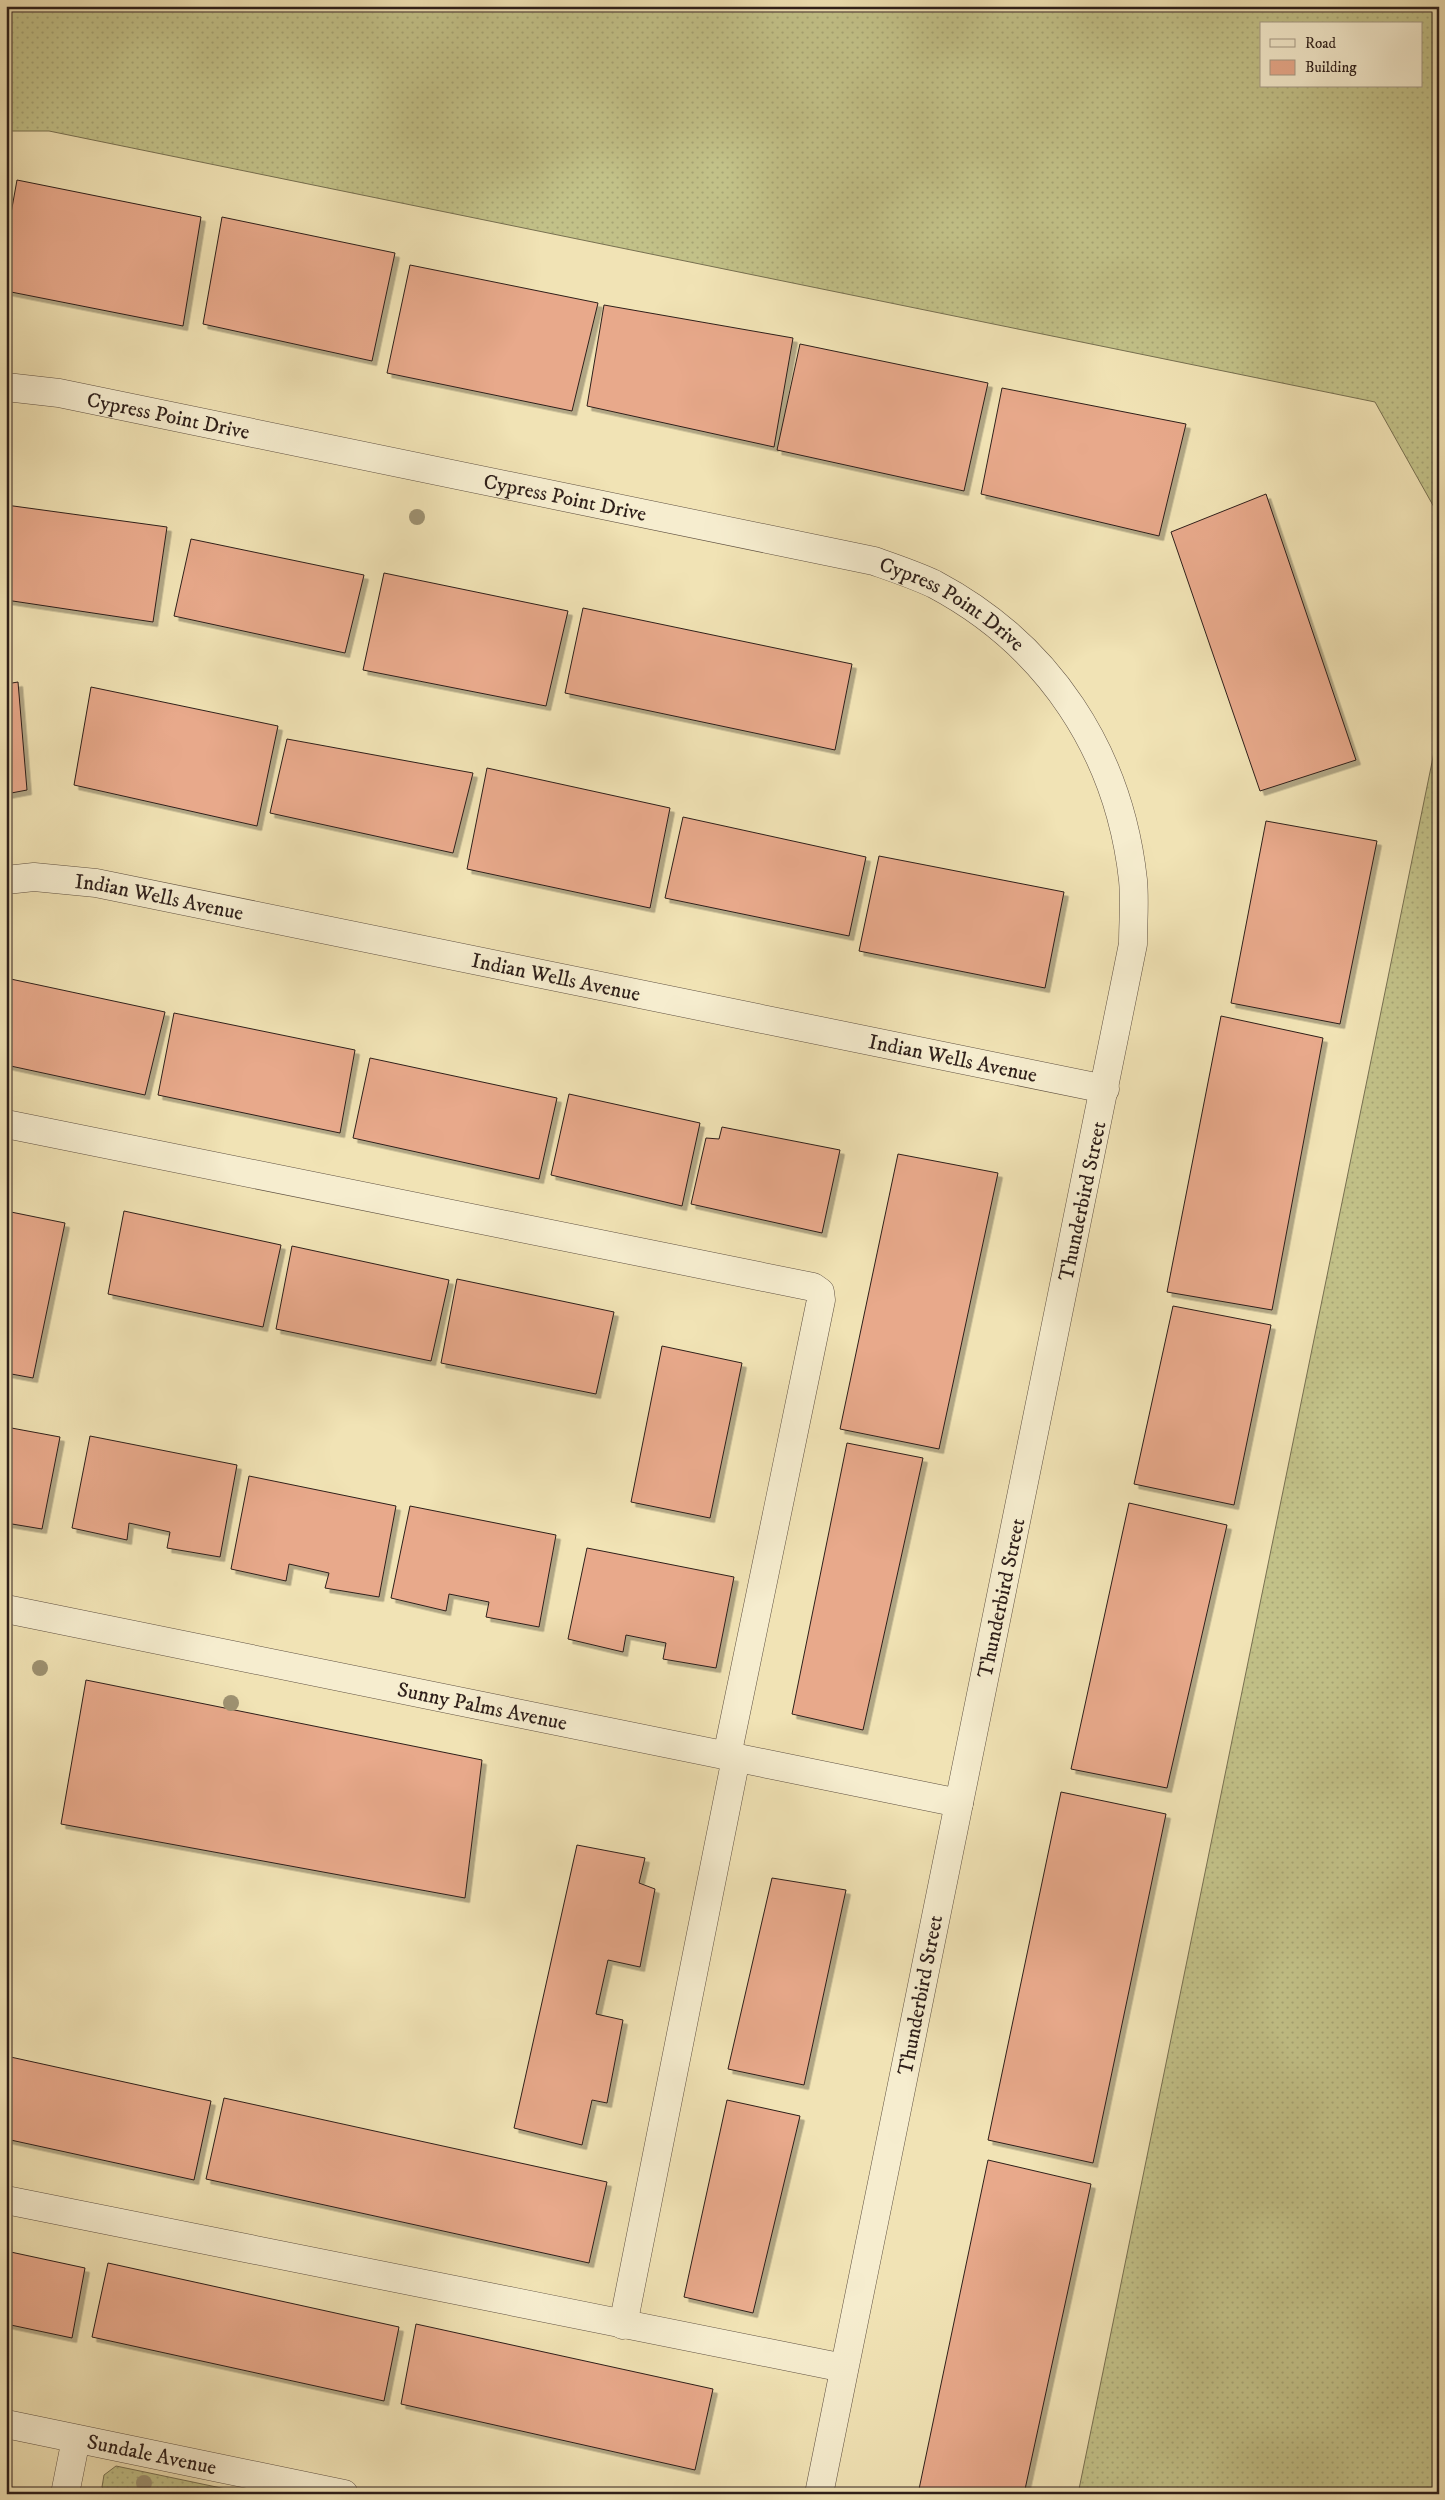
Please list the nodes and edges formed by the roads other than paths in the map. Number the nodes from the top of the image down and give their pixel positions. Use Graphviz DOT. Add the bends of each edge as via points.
graph roads {
  1 [pos="6,387"];
  2 [pos="1074,709"];
  3 [pos="6,880"];
  4 [pos="1105,1089"];
  5 [pos="6,1124"];
  6 [pos="6,1609"];
  7 [pos="731,1757"];
  8 [pos="959,1803"];
  9 [pos="6,2200"];
  10 [pos="623,2325"];
  11 [pos="844,2368"];
  12 [pos="6,2424"];
  13 [pos="76,2439"];
  14 [pos="65,2494"];
  15 [pos="344,2494"];
  16 [pos="818,2494"];
  1 -- 2 [label="street, Cypress Point Drive" via="59,393 874,561 933,584 987,618 1030,655"];
  2 -- 4 [label="street, Thunderbird Street" via="1102,759 1123,818 1133,881 1133,944"];
  3 -- 4 [label="street, Indian Wells Avenue" via="34,877 96,883"];
  4 -- 8 [label="street, Thunderbird Street"];
  5 -- 7 [label="street" via="813,1288 820,1292"];
  6 -- 7 [label="street, Sunny Palms Avenue"];
  7 -- 8 [label="street, Sunny Palms Avenue"];
  7 -- 10 [label="street"];
  8 -- 11 [label="street, Thunderbird Street"];
  9 -- 10 [label="street"];
  10 -- 11 [label="street"];
  11 -- 16 [label="street, Thunderbird Street"];
  12 -- 13 [label="street, Sundale Avenue"];
  13 -- 14 [label="street, Sundale Avenue"];
  13 -- 15 [label="street, Sundale Avenue"];
}
